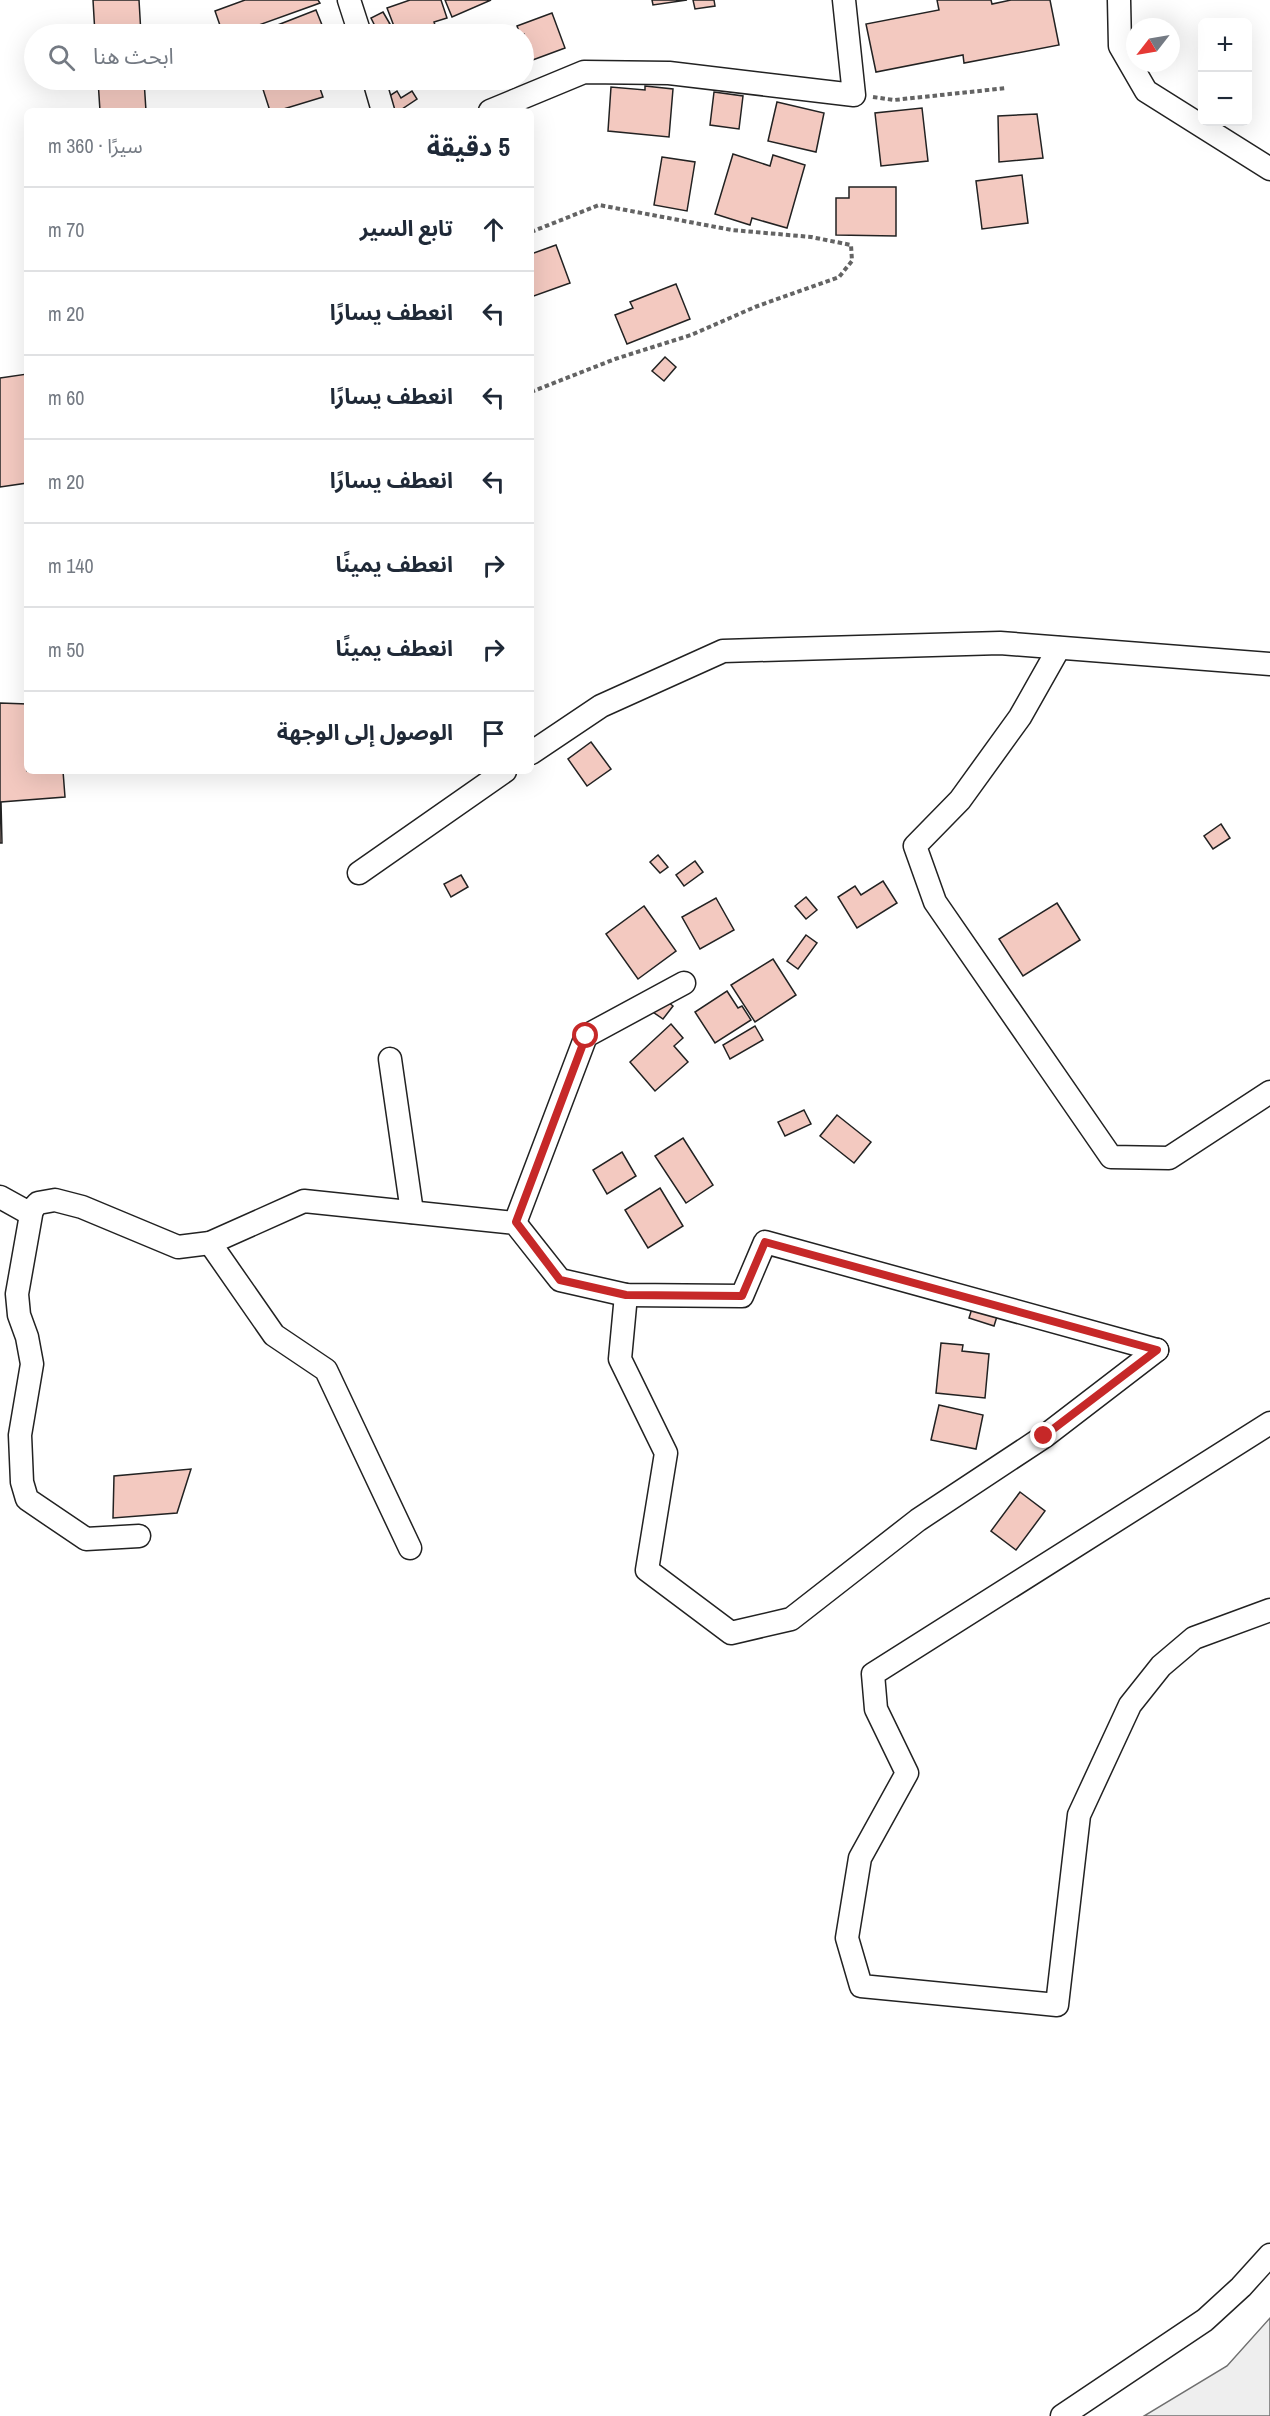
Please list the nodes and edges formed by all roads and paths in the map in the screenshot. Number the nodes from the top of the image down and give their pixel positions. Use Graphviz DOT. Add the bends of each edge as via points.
graph roads {
  1 [pos="349,0"];
  2 [pos="844,0"];
  3 [pos="1119,0"];
  4 [pos="357,24"];
  5 [pos="1007,88"];
  6 [pos="377,90"];
  7 [pos="855,95"];
  8 [pos="382,108"];
  9 [pos="497,108"];
  10 [pos="1270,169"];
  11 [pos="534,231"];
  12 [pos="534,392"];
  13 [pos="1059,648"];
  14 [pos="1270,664"];
  15 [pos="534,751"];
  16 [pos="501,774"];
  17 [pos="359,873"];
  18 [pos="684,983"];
  19 [pos="390,1059"];
  20 [pos="1270,1092"];
  21 [pos="0,1197"];
  22 [pos="32,1209"];
  23 [pos="412,1212"];
  24 [pos="516,1222"];
  25 [pos="210,1243"];
  26 [pos="626,1295"];
  27 [pos="1270,1423"];
  28 [pos="139,1536"];
  29 [pos="410,1548"];
  30 [pos="1270,1610"];
  31 [pos="1270,2255"];
  32 [pos="1062,2416"];
  1 -- 4 [label="street"];
  2 -- 7 [label="street"];
  3 -- 10 [label="street" via="1120,46 1146,91"];
  5 -- 7 [label="path" via="894,100"];
  6 -- 8 [label="street"];
  7 -- 9 [label="street" via="669,73 584,72"];
  11 -- 12 [label="path" via="599,205 732,230 851,245 852,261 838,277"];
  13 -- 14 [label="street"];
  13 -- 15 [label="street" via="1000,643 723,651 601,706"];
  13 -- 20 [label="street" via="1020,717 960,800 915,846 935,902 1111,1157 1169,1158"];
  16 -- 17 [label="street"];
  18 -- 24 [label="street" via="586,1036"];
  19 -- 23 [label="street"];
  21 -- 22 [label="street" via="29,1213"];
  22 -- 25 [label="street" via="38,1203 55,1200 82,1207 178,1247"];
  22 -- 28 [label="street" via="17,1294 32,1364 20,1436 22,1482 27,1499 86,1539"];
  23 -- 24 [label="street"];
  23 -- 25 [label="street" via="304,1201"];
  24 -- 26 [label="street" via="560,1280"];
  25 -- 29 [label="street" via="274,1335 326,1370"];
  26 -- 26 [label="street" via="742,1296 765,1242 1157,1350 1044,1436 918,1520 791,1619 731,1633 647,1570 666,1453 621,1359"];
  27 -- 30 [label="street" via="873,1674 876,1709 907,1773 860,1858 847,1938 861,1986 1057,2005 1078,1815 1130,1705 1161,1666 1194,1638"];
  31 -- 32 [label="street" via="1205,2320"];
}
